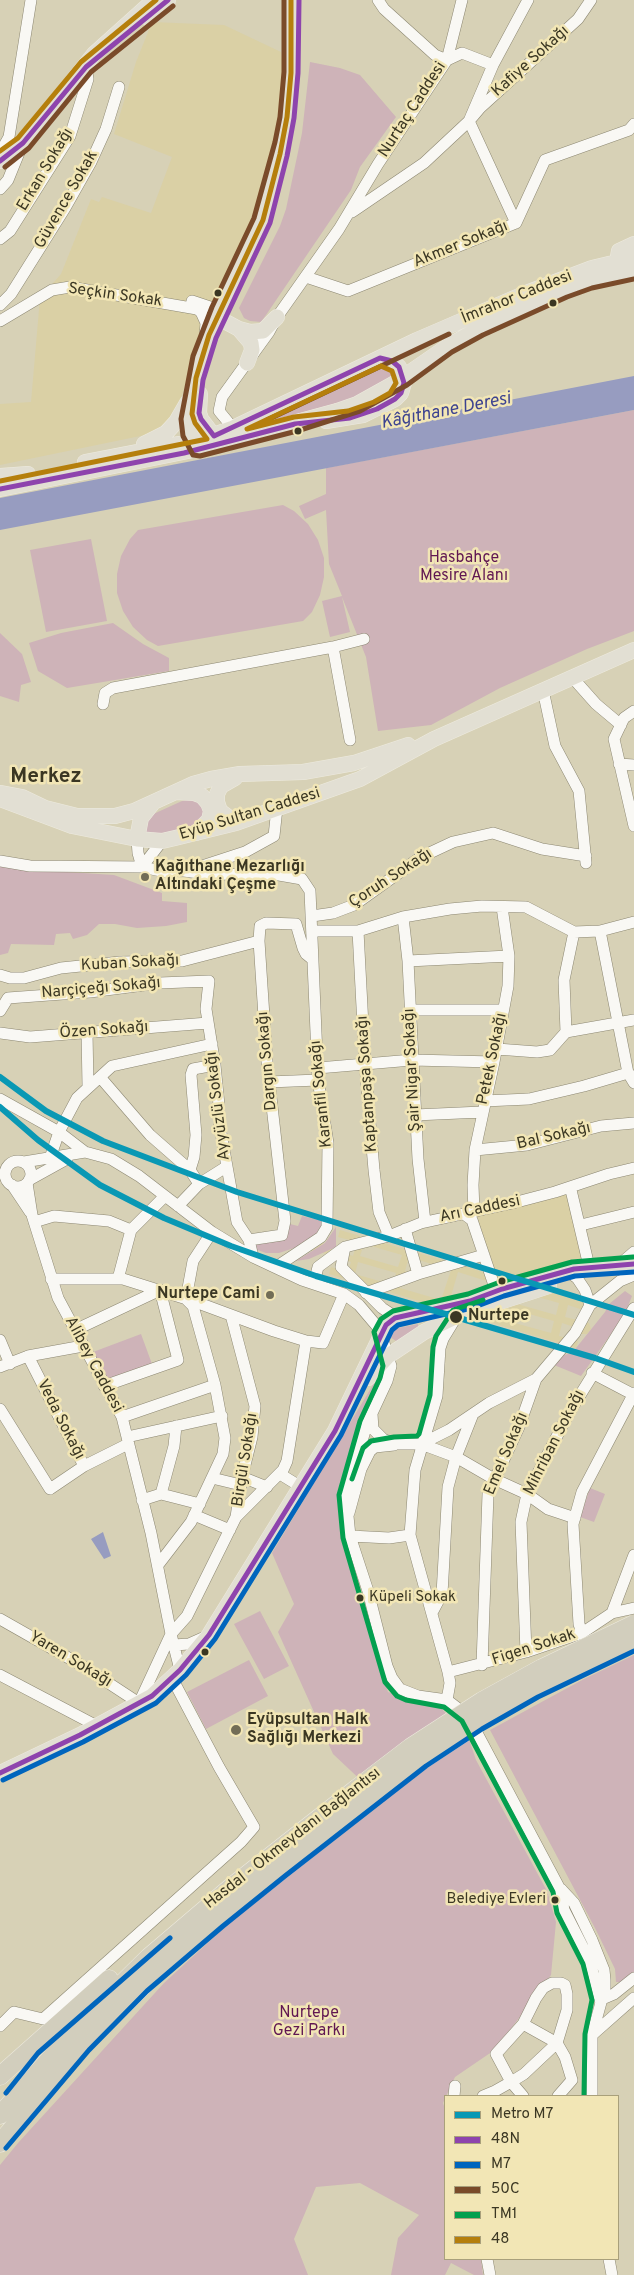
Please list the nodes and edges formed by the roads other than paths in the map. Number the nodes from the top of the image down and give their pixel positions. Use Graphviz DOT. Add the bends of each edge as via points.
graph roads {
  1 [pos="31,0"];
  2 [pos="154,0"];
  3 [pos="168,0"];
  4 [pos="292,0"];
  5 [pos="299,0"];
  6 [pos="378,0"];
  7 [pos="462,0"];
  8 [pos="528,0"];
  9 [pos="590,0"];
  10 [pos="447,60"];
  11 [pos="493,65"];
  12 [pos="86,67"];
  13 [pos="119,88"];
  14 [pos="468,122"];
  15 [pos="634,124"];
  16 [pos="23,143"];
  17 [pos="0,153"];
  18 [pos="0,161"];
  19 [pos="371,176"];
  20 [pos="394,183"];
  21 [pos="0,189"];
  22 [pos="349,214"];
  23 [pos="516,223"];
  24 [pos="0,239"];
  25 [pos="634,244"];
  26 [pos="634,258"];
  27 [pos="625,269"];
  28 [pos="306,277"];
  29 [pos="0,305"];
  30 [pos="0,313"];
  31 [pos="221,316"];
  32 [pos="276,317"];
  33 [pos="0,321"];
  34 [pos="239,329"];
  35 [pos="417,340"];
  36 [pos="204,346"];
  37 [pos="380,358"];
  38 [pos="247,363"];
  39 [pos="423,365"];
  40 [pos="404,378"];
  41 [pos="192,390"];
  42 [pos="233,428"];
  43 [pos="214,436"];
  44 [pos="195,445"];
  45 [pos="123,454"];
  46 [pos="0,476"];
  47 [pos="0,489"];
  48 [pos="364,639"];
  49 [pos="333,647"];
  50 [pos="634,650"];
  51 [pos="572,677"];
  52 [pos="542,690"];
  53 [pos="103,704"];
  54 [pos="634,711"];
  55 [pos="621,724"];
  56 [pos="434,739"];
  57 [pos="350,740"];
  58 [pos="619,764"];
  59 [pos="634,765"];
  60 [pos="240,774"];
  61 [pos="0,792"];
  62 [pos="175,792"];
  63 [pos="0,799"];
  64 [pos="156,800"];
  65 [pos="277,808"];
  66 [pos="236,823"];
  67 [pos="634,826"];
  68 [pos="194,834"];
  69 [pos="137,839"];
  70 [pos="162,841"];
  71 [pos="0,861"];
  72 [pos="142,867"];
  73 [pos="183,874"];
  74 [pos="502,907"];
  75 [pos="312,916"];
  76 [pos="402,917"];
  77 [pos="634,922"];
  78 [pos="313,931"];
  79 [pos="358,931"];
  80 [pos="600,931"];
  81 [pos="574,932"];
  82 [pos="259,941"];
  83 [pos="509,956"];
  84 [pos="312,958"];
  85 [pos="408,961"];
  86 [pos="0,975"];
  87 [pos="209,981"];
  88 [pos="0,1010"];
  89 [pos="410,1010"];
  90 [pos="503,1010"];
  91 [pos="634,1020"];
  92 [pos="208,1023"];
  93 [pos="620,1024"];
  94 [pos="87,1032"];
  95 [pos="566,1032"];
  96 [pos="0,1033"];
  97 [pos="212,1044"];
  98 [pos="497,1050"];
  99 [pos="412,1060"];
  100 [pos="494,1062"];
  101 [pos="365,1064"];
  102 [pos="215,1065"];
  103 [pos="318,1068"];
  104 [pos="100,1077"];
  105 [pos="632,1078"];
  106 [pos="318,1080"];
  107 [pos="269,1082"];
  108 [pos="88,1086"];
  109 [pos="0,1099"];
  110 [pos="483,1106"];
  111 [pos="415,1115"];
  112 [pos="634,1123"];
  113 [pos="59,1132"];
  114 [pos="475,1150"];
  115 [pos="85,1152"];
  116 [pos="73,1155"];
  117 [pos="50,1158"];
  118 [pos="0,1161"];
  119 [pos="18,1162"];
  120 [pos="226,1167"];
  121 [pos="634,1168"];
  122 [pos="190,1170"];
  123 [pos="7,1182"];
  124 [pos="28,1182"];
  125 [pos="199,1184"];
  126 [pos="571,1190"];
  127 [pos="165,1196"];
  128 [pos="178,1206"];
  129 [pos="634,1212"];
  130 [pos="469,1213"];
  131 [pos="33,1219"];
  132 [pos="424,1222"];
  133 [pos="581,1225"];
  134 [pos="405,1229"];
  135 [pos="130,1230"];
  136 [pos="212,1232"];
  137 [pos="389,1236"];
  138 [pos="248,1240"];
  139 [pos="345,1247"];
  140 [pos="634,1252"];
  141 [pos="484,1255"];
  142 [pos="253,1257"];
  143 [pos="588,1262"];
  144 [pos="322,1264"];
  145 [pos="627,1264"];
  146 [pos="276,1267"];
  147 [pos="341,1267"];
  148 [pos="289,1273"];
  149 [pos="418,1274"];
  150 [pos="572,1274"];
  151 [pos="634,1274"];
  152 [pos="51,1279"];
  153 [pos="118,1279"];
  154 [pos="318,1285"];
  155 [pos="333,1289"];
  156 [pos="160,1290"];
  157 [pos="496,1291"];
  158 [pos="366,1293"];
  159 [pos="344,1294"];
  160 [pos="186,1299"];
  161 [pos="590,1305"];
  162 [pos="634,1308"];
  163 [pos="423,1313"];
  164 [pos="231,1315"];
  165 [pos="406,1315"];
  166 [pos="457,1316"];
  167 [pos="75,1330"];
  168 [pos="424,1332"];
  169 [pos="0,1340"];
  170 [pos="306,1341"];
  171 [pos="83,1346"];
  172 [pos="387,1346"];
  173 [pos="28,1356"];
  174 [pos="5,1365"];
  175 [pos="592,1373"];
  176 [pos="536,1379"];
  177 [pos="215,1385"];
  178 [pos="104,1386"];
  179 [pos="633,1394"];
  180 [pos="0,1409"];
  181 [pos="372,1413"];
  182 [pos="342,1414"];
  183 [pos="473,1414"];
  184 [pos="222,1416"];
  185 [pos="122,1417"];
  186 [pos="176,1426"];
  187 [pos="127,1440"];
  188 [pos="395,1444"];
  189 [pos="421,1444"];
  190 [pos="456,1457"];
  191 [pos="84,1466"];
  192 [pos="280,1474"];
  193 [pos="212,1478"];
  194 [pos="494,1479"];
  195 [pos="242,1481"];
  196 [pos="267,1487"];
  197 [pos="301,1487"];
  198 [pos="161,1494"];
  199 [pos="527,1494"];
  200 [pos="142,1500"];
  201 [pos="200,1504"];
  202 [pos="348,1514"];
  203 [pos="194,1515"];
  204 [pos="236,1517"];
  205 [pos="575,1518"];
  206 [pos="230,1530"];
  207 [pos="410,1535"];
  208 [pos="350,1536"];
  209 [pos="634,1555"];
  210 [pos="158,1565"];
  211 [pos="634,1608"];
  212 [pos="433,1611"];
  213 [pos="612,1614"];
  214 [pos="0,1618"];
  215 [pos="634,1624"];
  216 [pos="582,1633"];
  217 [pos="209,1635"];
  218 [pos="170,1643"];
  219 [pos="634,1643"];
  220 [pos="526,1652"];
  221 [pos="482,1665"];
  222 [pos="448,1672"];
  223 [pos="176,1674"];
  224 [pos="0,1675"];
  225 [pos="447,1700"];
  226 [pos="139,1704"];
  227 [pos="97,1726"];
  228 [pos="0,1774"];
  229 [pos="361,1796"];
  230 [pos="560,1889"];
  231 [pos="200,1913"];
  232 [pos="632,1979"];
  233 [pos="605,1980"];
  234 [pos="600,2000"];
  235 [pos="632,2000"];
  236 [pos="523,2024"];
  237 [pos="0,2026"];
  238 [pos="592,2035"];
  239 [pos="557,2043"];
  240 [pos="33,2048"];
  241 [pos="0,2076"];
  242 [pos="511,2082"];
  243 [pos="0,2088"];
  244 [pos="486,2095"];
  245 [pos="522,2095"];
  246 [pos="559,2095"];
  247 [pos="592,2095"];
  248 [pos="0,2115"];
  249 [pos="0,2143"];
  250 [pos="487,2260"];
  251 [pos="609,2260"];
  252 [pos="490,2275"];
  253 [pos="612,2275"];
  1 -- 17 [label="street" via="9,137"];
  2 -- 12 [label="main road" via="94,54"];
  3 -- 12 [label="main road"];
  4 -- 31 [label="main road" via="288,118 261,221"];
  5 -- 31 [label="main road" via="298,73 287,156 270,223"];
  6 -- 10 [label="street" via="435,55"];
  7 -- 10 [label="street, Nurtaç Caddesi"];
  8 -- 11 [label="street"];
  9 -- 14 [label="street, Kafiye Sokağı" via="578,19"];
  10 -- 11 [label="street" via="462,53"];
  10 -- 19 [label="street, Nurtaç Caddesi"];
  11 -- 14 [label="street"];
  12 -- 16 [label="main road"];
  12 -- 24 [label="street, Erkan Sokağı" via="88,79 70,136 10,231"];
  13 -- 29 [label="street, Güvence Sokak" via="91,162 11,294"];
  14 -- 20 [label="street, Kafiye Sokağı" via="424,163"];
  14 -- 23 [label="street"];
  15 -- 23 [label="street, Akmer Sokağı" via="629,130 545,160"];
  16 -- 18 [label="main road"];
  16 -- 21 [label="street" via="8,180"];
  19 -- 20 [label="street" via="369,184 376,188"];
  19 -- 22 [label="street, Nurtaç Caddesi"];
  20 -- 22 [label="street, Kafiye Sokağı"];
  22 -- 28 [label="street, Nurtaç Caddesi"];
  23 -- 28 [label="street, Akmer Sokağı" via="348,291"];
  25 -- 27 [label="main road" via="619,251"];
  26 -- 27 [label="main road, İmrahor Caddesi"];
  27 -- 35 [label="main road, İmrahor Caddesi" via="592,268"];
  27 -- 39 [label="main road, İmrahor Caddesi" via="564,290 480,328"];
  28 -- 32 [label="street, Nurtaç Caddesi"];
  30 -- 31 [label="street, Seçkin Sokak" via="54,282 68,279 200,303"];
  31 -- 34 [label="main road"];
  31 -- 36 [label="main road"];
  31 -- 43 [label="main road" via="199,407 201,419"];
  32 -- 34 [label="main road" via="263,331"];
  32 -- 38 [label="street, Nurtaç Caddesi"];
  33 -- 36 [label="street, Seçkin Sokak" via="52,290 77,288 198,309 206,323"];
  34 -- 38 [label="main road" via="251,343"];
  35 -- 37 [label="main road, İmrahor Caddesi"];
  35 -- 39 [label="main road" via="411,346 410,356"];
  36 -- 41 [label="main road"];
  37 -- 40 [label="main road" via="397,363"];
  37 -- 42 [label="main road, İmrahor Caddesi"];
  38 -- 42 [label="street, Nurtaç Caddesi" via="219,406 221,415"];
  39 -- 40 [label="main road, İmrahor Caddesi"];
  40 -- 44 [label="main road" via="401,393 395,399 363,414 295,424"];
  41 -- 44 [label="main road" via="188,425"];
  41 -- 45 [label="main road" via="181,415 166,433"];
  42 -- 43 [label="main road, İmrahor Caddesi"];
  43 -- 44 [label="main road, İmrahor Caddesi"];
  44 -- 45 [label="main road"];
  44 -- 47 [label="main road"];
  45 -- 46 [label="main road" via="21,475"];
  48 -- 49 [label="street"];
  49 -- 53 [label="street" via="112,688 105,693"];
  49 -- 57 [label="street"];
  50 -- 51 [label="main road, Eyüp Sultan Caddesi"];
  51 -- 52 [label="main road, Eyüp Sultan Caddesi"];
  51 -- 55 [label="street" via="596,704"];
  52 -- 56 [label="main road, Eyüp Sultan Caddesi"];
  52 -- 75 [label="street, Çoruh Sokağı" via="555,746 579,791 586,859 493,833 453,842 421,857 354,905"];
  54 -- 55 [label="street"];
  55 -- 58 [label="street" via="614,739"];
  56 -- 60 [label="main road, Eyüp Sultan Caddesi" via="345,765 303,772"];
  56 -- 65 [label="main road, Eyüp Sultan Caddesi" via="360,779"];
  58 -- 59 [label="street"];
  58 -- 67 [label="street"];
  60 -- 62 [label="main road, Eyüp Sultan Caddesi" via="211,779"];
  60 -- 66 [label="main road" via="221,786 217,794 220,811"];
  61 -- 64 [label="main road, Eyüp Sultan Caddesi" via="77,816 114,816"];
  62 -- 64 [label="main road, Eyüp Sultan Caddesi"];
  62 -- 68 [label="main road" via="194,793 208,803 211,811 209,820"];
  63 -- 69 [label="main road, Eyüp Sultan Caddesi" via="72,826"];
  64 -- 69 [label="main road" via="141,818"];
  65 -- 66 [label="main road, Eyüp Sultan Caddesi"];
  65 -- 73 [label="street" via="274,836 245,852"];
  66 -- 68 [label="main road, Eyüp Sultan Caddesi"];
  68 -- 70 [label="main road, Eyüp Sultan Caddesi"];
  69 -- 70 [label="main road, Eyüp Sultan Caddesi"];
  69 -- 72 [label="street"];
  70 -- 72 [label="street"];
  71 -- 72 [label="street" via="30,866"];
  72 -- 73 [label="street"];
  73 -- 75 [label="street, Karanfil Sokağı" via="279,875 302,879 310,891"];
  74 -- 76 [label="street" via="450,909"];
  74 -- 81 [label="street" via="526,907"];
  74 -- 83 [label="street, Petek Sokağı"];
  75 -- 78 [label="street, Karanfil Sokağı"];
  76 -- 79 [label="street"];
  76 -- 85 [label="street, Şair Nigar Sokağı"];
  77 -- 80 [label="street"];
  78 -- 79 [label="street"];
  78 -- 84 [label="street, Karanfil Sokağı"];
  79 -- 101 [label="street, Kaptanpaşa Sokağı"];
  80 -- 81 [label="street"];
  80 -- 93 [label="street" via="609,987"];
  81 -- 95 [label="street" via="564,980"];
  82 -- 84 [label="street" via="260,926 266,923 296,924 303,948"];
  82 -- 86 [label="street, Kuban Sokağı" via="182,961 120,962 60,968 24,978"];
  82 -- 107 [label="street, Dargın Sokağı"];
  83 -- 85 [label="street"];
  83 -- 90 [label="street, Petek Sokağı"];
  84 -- 103 [label="street, Karanfil Sokağı"];
  85 -- 89 [label="street, Şair Nigar Sokağı"];
  87 -- 88 [label="street, Narçiçeğı Sokağı" via="8,998"];
  87 -- 92 [label="street, Ayyüzlü Sokağı"];
  89 -- 90 [label="street"];
  89 -- 99 [label="street, Şair Nigar Sokağı"];
  90 -- 98 [label="street, Petek Sokağı"];
  91 -- 93 [label="street"];
  92 -- 94 [label="street, Özen Sokağı"];
  92 -- 97 [label="street, Ayyüzlü Sokağı"];
  93 -- 95 [label="street"];
  93 -- 105 [label="street"];
  94 -- 96 [label="street, Özen Sokağı" via="30,1037"];
  94 -- 108 [label="street"];
  95 -- 98 [label="street" via="550,1050"];
  97 -- 102 [label="street, Ayyüzlü Sokağı"];
  97 -- 104 [label="street" via="112,1066"];
  98 -- 100 [label="street, Petek Sokağı"];
  99 -- 100 [label="street"];
  99 -- 101 [label="street"];
  99 -- 111 [label="street, Şair Nigar Sokağı"];
  100 -- 110 [label="street, Petek Sokağı"];
  101 -- 103 [label="street"];
  101 -- 137 [label="street, Kaptanpaşa Sokağı" via="379,1212"];
  102 -- 120 [label="street, Ayyüzlü Sokağı"];
  102 -- 122 [label="street" via="193,1069 191,1075 196,1135"];
  103 -- 106 [label="street, Karanfil Sokağı"];
  104 -- 108 [label="street"];
  104 -- 122 [label="street" via="150,1135"];
  105 -- 110 [label="street"];
  106 -- 107 [label="street"];
  106 -- 146 [label="street, Karanfil Sokağı" via="328,1143 327,1227 322,1237"];
  107 -- 138 [label="street, Dargın Sokağı" via="285,1221 282,1236"];
  108 -- 113 [label="street" via="76,1098"];
  109 -- 113 [label="street"];
  110 -- 111 [label="street"];
  110 -- 114 [label="street, Petek Sokağı"];
  111 -- 132 [label="street, Şair Nigar Sokağı"];
  112 -- 114 [label="street, Bal Sokağı" via="601,1126 526,1145"];
  113 -- 115 [label="street"];
  113 -- 117 [label="street"];
  114 -- 130 [label="street, Petek Sokağı"];
  115 -- 116 [label="street"];
  115 -- 127 [label="street" via="111,1159"];
  116 -- 117 [label="street"];
  116 -- 124 [label="street"];
  117 -- 119 [label="street"];
  118 -- 119 [label="street"];
  119 -- 123 [label="street" via="5,1172"];
  119 -- 124 [label="street" via="30,1168"];
  120 -- 125 [label="street"];
  120 -- 138 [label="street, Ayyüzlü Sokağı" via="236,1222"];
  121 -- 130 [label="street, Arı Caddesi"];
  122 -- 125 [label="street"];
  123 -- 124 [label="street" via="20,1187"];
  123 -- 131 [label="street, Alibey Caddesi"];
  124 -- 131 [label="street, Alibey Caddesi"];
  125 -- 128 [label="street"];
  126 -- 133 [label="street"];
  127 -- 128 [label="street"];
  127 -- 135 [label="street"];
  128 -- 136 [label="street"];
  129 -- 133 [label="street"];
  130 -- 132 [label="street, Arı Caddesi"];
  130 -- 141 [label="street"];
  131 -- 135 [label="street" via="54,1216 109,1220"];
  131 -- 152 [label="street, Alibey Caddesi"];
  132 -- 134 [label="street, Arı Caddesi"];
  133 -- 143 [label="street"];
  134 -- 137 [label="street, Arı Caddesi"];
  134 -- 149 [label="street"];
  135 -- 153 [label="street"];
  136 -- 142 [label="street"];
  136 -- 160 [label="street" via="193,1261"];
  137 -- 139 [label="street, Arı Caddesi"];
  138 -- 142 [label="street, Ayyüzlü Sokağı"];
  139 -- 144 [label="street"];
  139 -- 147 [label="street"];
  140 -- 145 [label="street"];
  141 -- 149 [label="street"];
  141 -- 157 [label="street"];
  142 -- 146 [label="street"];
  144 -- 147 [label="street"];
  144 -- 148 [label="street"];
  144 -- 154 [label="street" via="316,1275"];
  145 -- 150 [label="main road"];
  146 -- 148 [label="street"];
  147 -- 155 [label="street" via="342,1281"];
  147 -- 158 [label="street"];
  148 -- 154 [label="street"];
  149 -- 158 [label="street"];
  150 -- 151 [label="main road"];
  150 -- 157 [label="main road"];
  150 -- 161 [label="street" via="585,1290"];
  150 -- 166 [label="main road"];
  151 -- 161 [label="street"];
  152 -- 153 [label="street"];
  152 -- 167 [label="street, Alibey Caddesi"];
  153 -- 156 [label="street"];
  154 -- 155 [label="street"];
  155 -- 159 [label="street"];
  156 -- 160 [label="street"];
  156 -- 167 [label="street"];
  156 -- 178 [label="street" via="178,1360"];
  157 -- 163 [label="main road"];
  158 -- 165 [label="street" via="391,1314"];
  159 -- 170 [label="street" via="323,1343"];
  159 -- 172 [label="street" via="359,1305"];
  160 -- 164 [label="street"];
  160 -- 177 [label="street" via="193,1306"];
  161 -- 176 [label="street, Emel Sokağı" via="574,1333"];
  162 -- 175 [label="street, Mihriban Sokağı"];
  163 -- 165 [label="main road"];
  163 -- 168 [label="main road" via="427,1323"];
  164 -- 170 [label="street"];
  164 -- 195 [label="street, Birgül Sokağı" via="255,1406"];
  165 -- 172 [label="main road" via="395,1318"];
  166 -- 168 [label="main road"];
  166 -- 189 [label="street" via="440,1348 438,1396 426,1438"];
  167 -- 171 [label="street, Alibey Caddesi"];
  168 -- 172 [label="main road"];
  169 -- 174 [label="street"];
  170 -- 192 [label="street" via="287,1461"];
  171 -- 173 [label="street"];
  171 -- 178 [label="street, Alibey Caddesi"];
  172 -- 181 [label="street" via="390,1366 387,1381"];
  172 -- 182 [label="main road"];
  172 -- 182 [label="main road" via="370,1359"];
  173 -- 174 [label="street"];
  173 -- 191 [label="street, Veda Sokağı"];
  175 -- 179 [label="street"];
  175 -- 199 [label="street, Mihriban Sokağı"];
  176 -- 183 [label="street"];
  176 -- 194 [label="street, Emel Sokağı" via="519,1427"];
  177 -- 184 [label="street"];
  177 -- 185 [label="street"];
  178 -- 185 [label="street, Alibey Caddesi"];
  179 -- 205 [label="street" via="582,1492"];
  180 -- 191 [label="street" via="50,1489"];
  181 -- 188 [label="street" via="373,1429 383,1439"];
  181 -- 202 [label="street" via="348,1486"];
  182 -- 197 [label="main road"];
  183 -- 189 [label="street"];
  183 -- 190 [label="street"];
  184 -- 186 [label="street, Veda Sokağı"];
  184 -- 193 [label="street" via="226,1438"];
  185 -- 187 [label="street, Alibey Caddesi"];
  186 -- 187 [label="street, Veda Sokağı"];
  186 -- 198 [label="street"];
  187 -- 191 [label="street, Veda Sokağı"];
  187 -- 200 [label="street, Alibey Caddesi"];
  188 -- 189 [label="street"];
  188 -- 202 [label="street" via="375,1447 370,1451"];
  189 -- 190 [label="street"];
  189 -- 207 [label="street" via="415,1470"];
  190 -- 194 [label="street"];
  190 -- 212 [label="street" via="448,1487 442,1594"];
  192 -- 196 [label="street, Birgül Sokağı"];
  192 -- 197 [label="street"];
  193 -- 195 [label="street"];
  193 -- 201 [label="street"];
  194 -- 199 [label="street"];
  194 -- 221 [label="street, Emel Sokağı" via="488,1494 485,1524"];
  195 -- 196 [label="street"];
  195 -- 204 [label="street, Birgül Sokağı"];
  196 -- 204 [label="street, Birgül Sokağı"];
  197 -- 217 [label="main road"];
  198 -- 200 [label="street"];
  198 -- 201 [label="street"];
  199 -- 205 [label="street" via="548,1509"];
  199 -- 220 [label="street, Mihriban Sokağı" via="521,1522"];
  200 -- 210 [label="street, Alibey Caddesi"];
  201 -- 203 [label="street"];
  202 -- 208 [label="street"];
  203 -- 206 [label="street"];
  203 -- 210 [label="street"];
  204 -- 206 [label="street, Birgül Sokağı"];
  205 -- 216 [label="street"];
  206 -- 218 [label="street, Birgül Sokağı"];
  207 -- 208 [label="street" via="389,1538"];
  207 -- 212 [label="street" via="420,1577"];
  208 -- 225 [label="street" via="392,1678 400,1689 408,1693"];
  209 -- 213 [label="street"];
  210 -- 218 [label="street, Alibey Caddesi"];
  211 -- 213 [label="street, Figen Sokak"];
  212 -- 222 [label="street"];
  213 -- 216 [label="street, Figen Sokak"];
  214 -- 226 [label="street, Yaren Sokağı" via="81,1665"];
  215 -- 229 [label="highway, Hasdal - Okmeydanı Bağlantısı, bridge" via="482,1701 411,1747"];
  216 -- 220 [label="street, Figen Sokak"];
  217 -- 218 [label="street" via="189,1644"];
  217 -- 223 [label="main road"];
  218 -- 223 [label="street, Alibey Caddesi"];
  218 -- 226 [label="street"];
  219 -- 229 [label="highway, Hasdal - Okmeydanı Bağlantısı, bridge" via="563,1675 489,1716"];
  220 -- 221 [label="street, Figen Sokak"];
  221 -- 222 [label="street, Figen Sokak"];
  222 -- 225 [label="street"];
  223 -- 226 [label="main road"];
  223 -- 237 [label="street, Alibey Caddesi" via="219,1767 254,1827 43,2019 14,2012"];
  224 -- 227 [label="street"];
  225 -- 230 [label="street" via="468,1716"];
  226 -- 227 [label="main road"];
  227 -- 228 [label="main road"];
  229 -- 231 [label="highway, Hasdal - Okmeydanı Bağlantısı"];
  229 -- 249 [label="highway, Hasdal - Okmeydanı Bağlantısı" via="155,1974 83,2045"];
  230 -- 233 [label="street" via="574,1903 585,1925 598,1953"];
  230 -- 234 [label="street" via="564,1910 590,1961"];
  231 -- 240 [label="highway" via="143,1949"];
  231 -- 248 [label="highway, Hasdal - Okmeydanı Bağlantısı" via="102,2001"];
  232 -- 233 [label="street" via="613,1986"];
  232 -- 234 [label="street" via="614,1994"];
  233 -- 234 [label="street"];
  234 -- 235 [label="street" via="610,2005"];
  234 -- 238 [label="street"];
  235 -- 238 [label="street"];
  236 -- 239 [label="street"];
  236 -- 239 [label="street" via="543,1988 561,1982 567,1994 567,2010"];
  236 -- 242 [label="street" via="496,2054"];
  238 -- 247 [label="street"];
  239 -- 242 [label="street"];
  239 -- 246 [label="street" via="565,2056 572,2080"];
  240 -- 241 [label="highway"];
  240 -- 243 [label="highway"];
  242 -- 244 [label="street"];
  242 -- 245 [label="street"];
  250 -- 252 [label="street"];
  251 -- 253 [label="street"];
}
